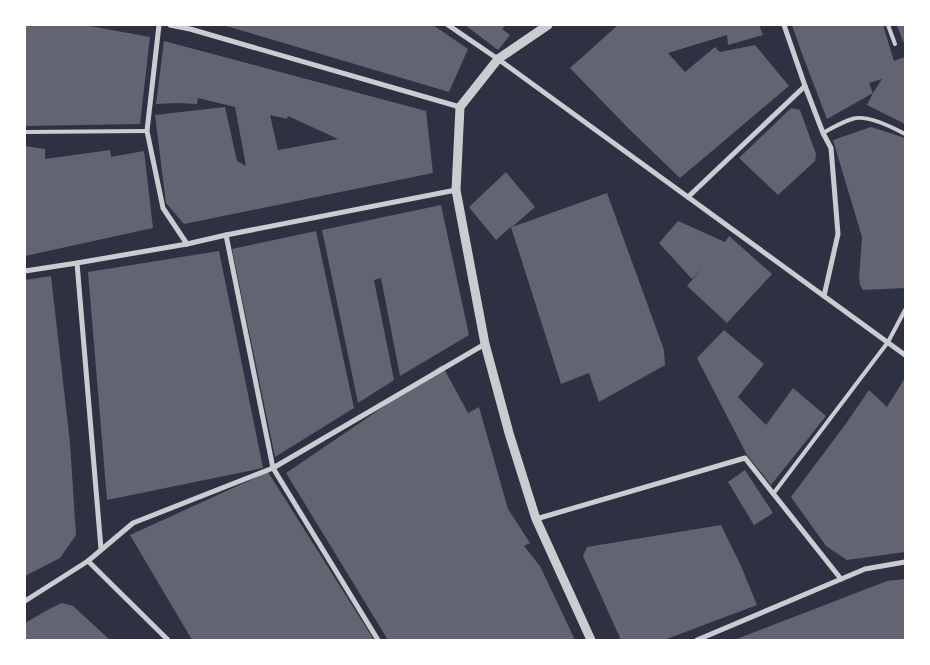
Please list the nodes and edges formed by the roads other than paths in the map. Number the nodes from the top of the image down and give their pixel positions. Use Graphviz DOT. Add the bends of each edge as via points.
graph roads {
  1 [pos="159,25"];
  2 [pos="170,25"];
  3 [pos="448,25"];
  4 [pos="548,25"];
  5 [pos="784,25"];
  6 [pos="888,25"];
  7 [pos="190,27"];
  8 [pos="895,44"];
  9 [pos="498,59"];
  10 [pos="804,86"];
  11 [pos="460,107"];
  12 [pos="147,131"];
  13 [pos="25,132"];
  14 [pos="823,133"];
  15 [pos="905,134"];
  16 [pos="456,190"];
  17 [pos="688,196"];
  18 [pos="226,235"];
  19 [pos="187,244"];
  20 [pos="77,263"];
  21 [pos="25,271"];
  22 [pos="824,296"];
  23 [pos="905,310"];
  24 [pos="888,342"];
  25 [pos="484,344"];
  26 [pos="905,355"];
  27 [pos="274,468"];
  28 [pos="773,494"];
  29 [pos="536,519"];
  30 [pos="101,549"];
  31 [pos="88,561"];
  32 [pos="905,562"];
  33 [pos="840,579"];
  34 [pos="25,601"];
  35 [pos="168,640"];
  36 [pos="378,640"];
  37 [pos="591,640"];
  38 [pos="697,640"];
  1 -- 12 [label="street"];
  2 -- 7 [label="street"];
  3 -- 9 [label="street"];
  4 -- 9 [label="street"];
  5 -- 10 [label="street"];
  6 -- 8 [label="lane"];
  7 -- 11 [label="street"];
  9 -- 11 [label="street"];
  9 -- 17 [label="street"];
  10 -- 14 [label="street"];
  10 -- 17 [label="street"];
  11 -- 16 [label="street"];
  12 -- 13 [label="lane"];
  12 -- 19 [label="street" via="163,208"];
  14 -- 15 [label="lane" via="853,118 866,118"];
  14 -- 22 [label="street" via="830,148 838,234"];
  16 -- 18 [label="street"];
  16 -- 25 [label="street"];
  17 -- 22 [label="street"];
  18 -- 19 [label="street"];
  18 -- 27 [label="street"];
  19 -- 20 [label="street"];
  20 -- 21 [label="street"];
  20 -- 30 [label="street"];
  22 -- 24 [label="street"];
  23 -- 24 [label="lane"];
  24 -- 26 [label="street"];
  24 -- 28 [label="lane"];
  25 -- 27 [label="street"];
  25 -- 29 [label="street"];
  27 -- 30 [label="street" via="133,523"];
  27 -- 36 [label="street"];
  28 -- 29 [label="street" via="745,458"];
  28 -- 33 [label="street"];
  29 -- 37 [label="street"];
  30 -- 31 [label="street"];
  31 -- 34 [label="street"];
  31 -- 35 [label="street"];
  32 -- 33 [label="street" via="865,569"];
  33 -- 38 [label="street"];
}
